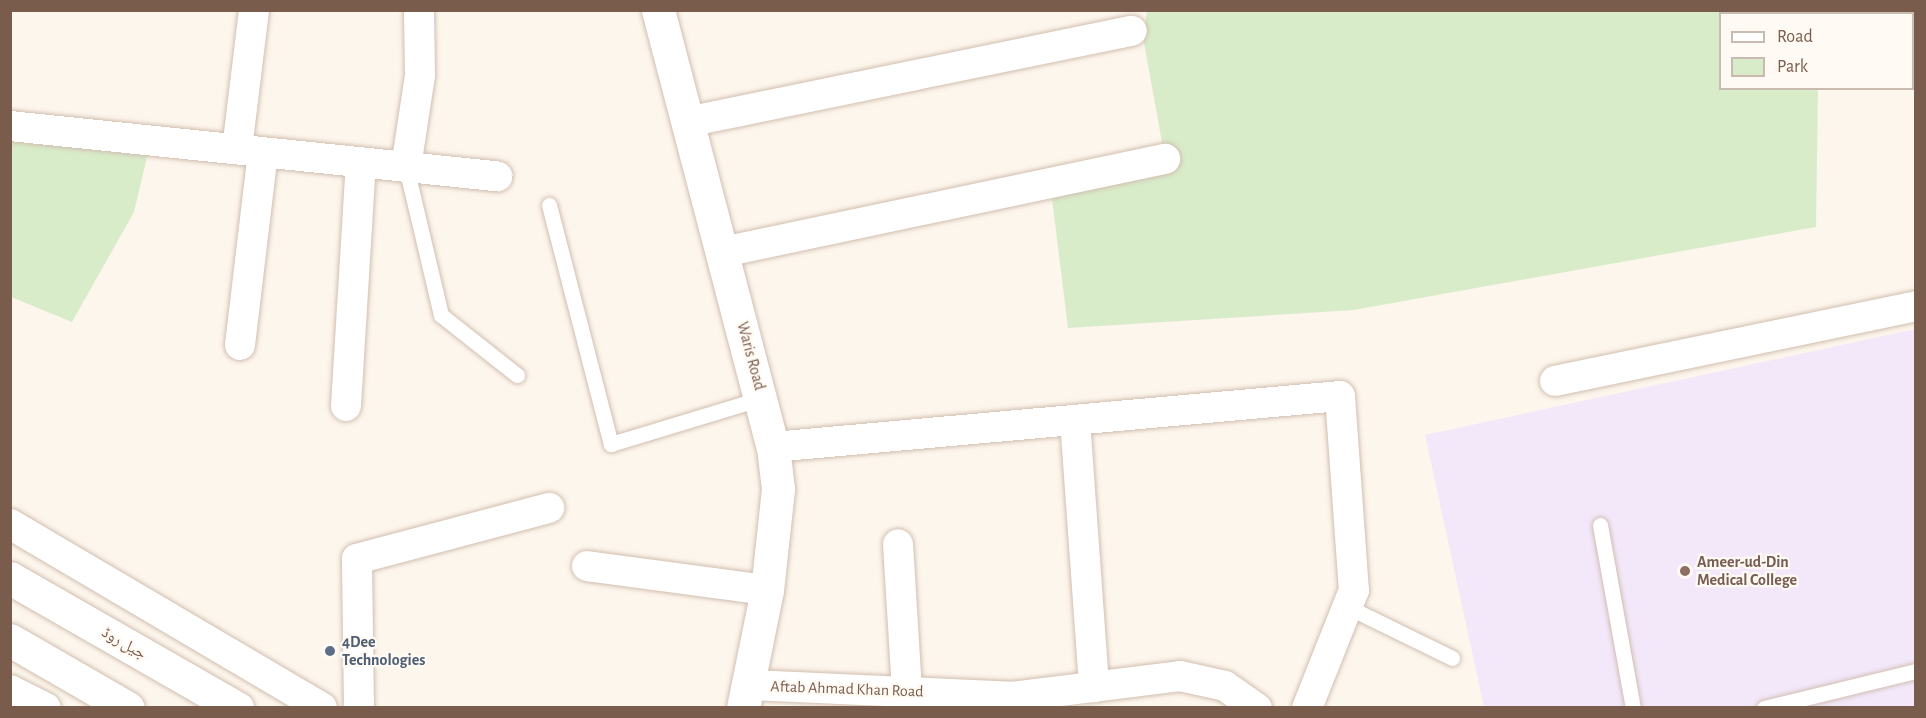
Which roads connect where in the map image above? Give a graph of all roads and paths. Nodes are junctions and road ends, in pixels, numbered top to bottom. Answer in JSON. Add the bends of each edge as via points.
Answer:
{"nodes":[{"id":1,"x":254,"y":10,"type":"edge"},
{"id":2,"x":419,"y":10,"type":"edge"},
{"id":3,"x":658,"y":10,"type":"edge"},
{"id":4,"x":1132,"y":31,"type":"dead end"},
{"id":5,"x":687,"y":122,"type":"junction"},
{"id":6,"x":10,"y":126,"type":"edge"},
{"id":7,"x":250,"y":150,"type":"junction"},
{"id":8,"x":1165,"y":159,"type":"dead end"},
{"id":9,"x":361,"y":162,"type":"junction"},
{"id":10,"x":406,"y":166,"type":"junction"},
{"id":11,"x":497,"y":176,"type":"dead end"},
{"id":12,"x":549,"y":205,"type":"dead end"},
{"id":13,"x":723,"y":252,"type":"junction"},
{"id":14,"x":1916,"y":306,"type":"edge"},
{"id":15,"x":240,"y":345,"type":"dead end"},
{"id":16,"x":517,"y":375,"type":"dead end"},
{"id":17,"x":1555,"y":381,"type":"dead end"},
{"id":18,"x":762,"y":398,"type":"junction"},
{"id":19,"x":346,"y":406,"type":"dead end"},
{"id":20,"x":1075,"y":420,"type":"junction"},
{"id":21,"x":773,"y":447,"type":"junction"},
{"id":22,"x":549,"y":508,"type":"dead end"},
{"id":23,"x":10,"y":524,"type":"edge"},
{"id":24,"x":1600,"y":525,"type":"dead end"},
{"id":25,"x":898,"y":544,"type":"dead end"},
{"id":26,"x":587,"y":566,"type":"dead end"},
{"id":27,"x":10,"y":578,"type":"edge"},
{"id":28,"x":767,"y":590,"type":"junction"},
{"id":29,"x":1348,"y":607,"type":"junction"},
{"id":30,"x":10,"y":640,"type":"edge"},
{"id":31,"x":1452,"y":658,"type":"dead end"},
{"id":32,"x":1916,"y":671,"type":"edge"},
{"id":33,"x":1094,"y":687,"type":"junction"},
{"id":34,"x":10,"y":690,"type":"edge"},
{"id":35,"x":747,"y":696,"type":"edge"},
{"id":36,"x":902,"y":699,"type":"edge"},
{"id":37,"x":46,"y":708,"type":"edge"},
{"id":38,"x":128,"y":708,"type":"edge"},
{"id":39,"x":237,"y":708,"type":"edge"},
{"id":40,"x":322,"y":708,"type":"edge"},
{"id":41,"x":359,"y":708,"type":"edge"},
{"id":42,"x":1257,"y":708,"type":"edge"},
{"id":43,"x":1307,"y":708,"type":"edge"},
{"id":44,"x":1633,"y":708,"type":"edge"},
{"id":45,"x":1764,"y":708,"type":"edge"}],
"edges":[{"from":1,"to":7,"type":"street"},
{"from":2,"to":10,"type":"street","via":[[420,75]]},
{"from":3,"to":5,"type":"street","name":"Waris Road"},
{"from":4,"to":5,"type":"street"},
{"from":5,"to":13,"type":"street","name":"Waris Road"},
{"from":6,"to":7,"type":"street"},
{"from":7,"to":9,"type":"street"},
{"from":7,"to":15,"type":"street"},
{"from":8,"to":13,"type":"street"},
{"from":9,"to":10,"type":"street"},
{"from":9,"to":19,"type":"street"},
{"from":10,"to":11,"type":"street"},
{"from":10,"to":16,"type":"lane","via":[[441,315]]},
{"from":12,"to":18,"type":"lane","via":[[611,444]]},
{"from":13,"to":18,"type":"street","name":"Waris Road"},
{"from":14,"to":17,"type":"street"},
{"from":18,"to":21,"type":"street","name":"Waris Road"},
{"from":20,"to":21,"type":"street"},
{"from":20,"to":29,"type":"street","via":[[1340,396],[1354,590]]},
{"from":20,"to":33,"type":"street"},
{"from":21,"to":28,"type":"street","name":"Waris Road","via":[[778,489]]},
{"from":22,"to":41,"type":"street","via":[[357,559]]},
{"from":23,"to":40,"type":"street"},
{"from":24,"to":44,"type":"lane"},
{"from":25,"to":36,"type":"street"},
{"from":26,"to":28,"type":"street"},
{"from":27,"to":39,"type":"street","name":"جیل روڈ"},
{"from":28,"to":35,"type":"street","name":"Waris Road"},
{"from":29,"to":31,"type":"lane"},
{"from":29,"to":43,"type":"street"},
{"from":30,"to":38,"type":"street"},
{"from":32,"to":45,"type":"lane"},
{"from":33,"to":36,"type":"street","name":"Aftab Ahmad Khan Road","via":[[1012,697]]},
{"from":33,"to":42,"type":"street","name":"Aftab Ahmad Khan Road","via":[[1180,676],[1225,686]]},
{"from":34,"to":37,"type":"street"},
{"from":35,"to":36,"type":"street","name":"Aftab Ahmad Khan Road"}]}
